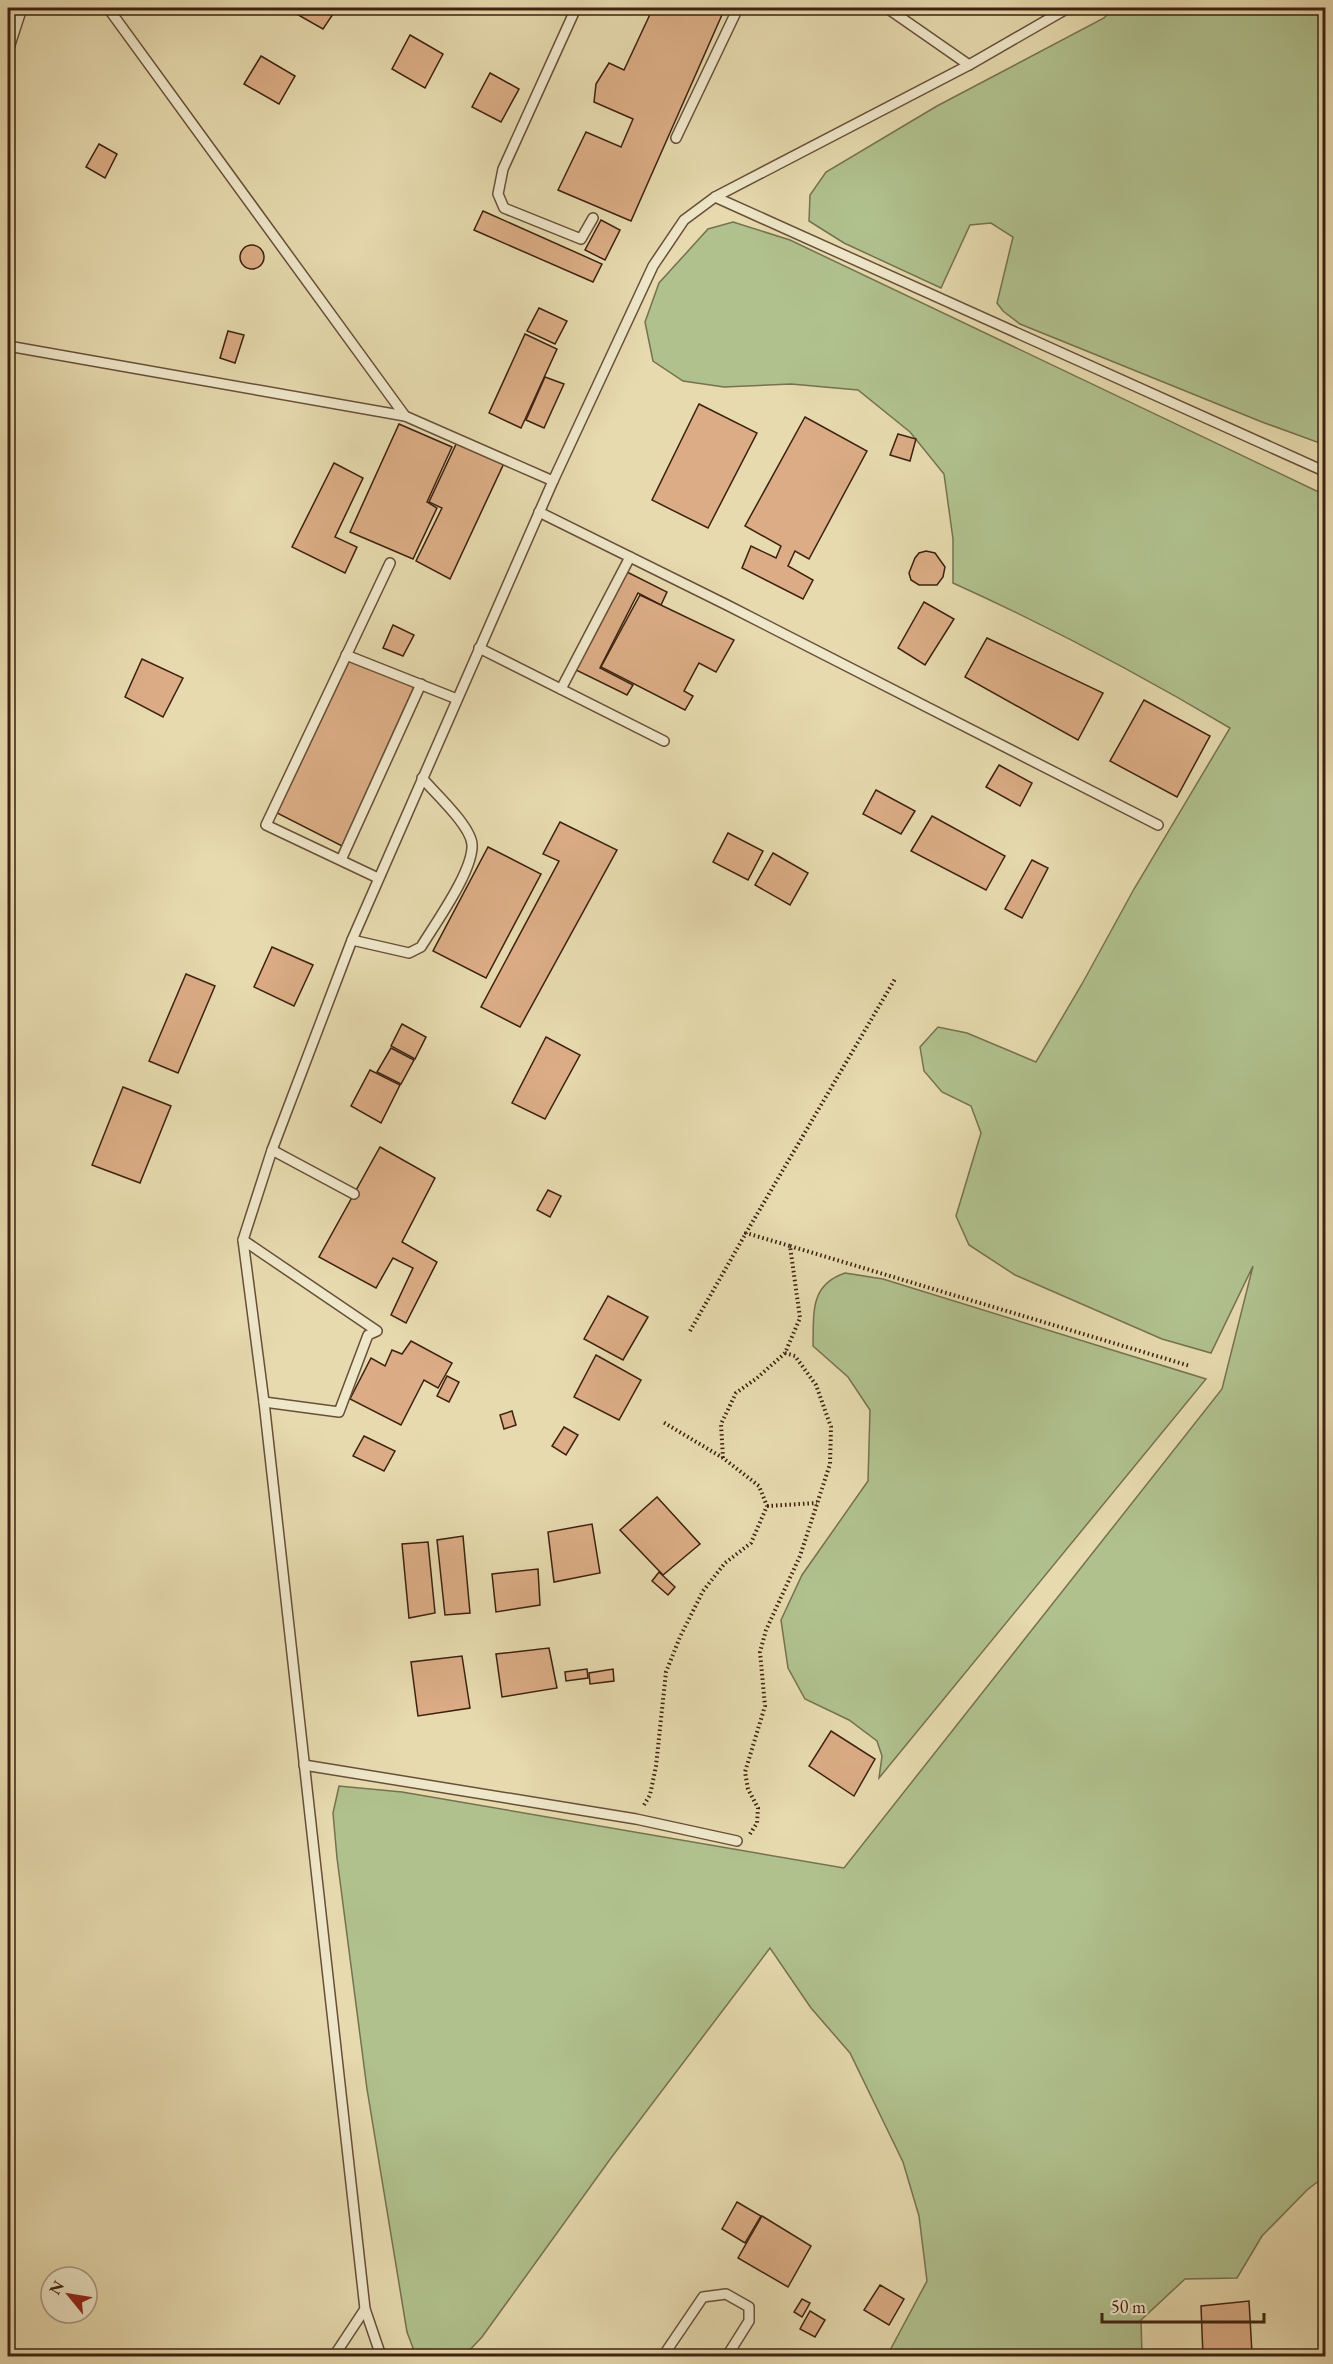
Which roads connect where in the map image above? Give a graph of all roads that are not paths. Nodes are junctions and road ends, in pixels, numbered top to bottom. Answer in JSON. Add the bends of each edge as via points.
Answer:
{"nodes":[{"id":1,"x":22,"y":8,"type":"edge"},
{"id":2,"x":108,"y":8,"type":"edge"},
{"id":3,"x":576,"y":8,"type":"edge"},
{"id":4,"x":738,"y":8,"type":"edge"},
{"id":5,"x":887,"y":8,"type":"edge"},
{"id":6,"x":1068,"y":8,"type":"edge"},
{"id":7,"x":8,"y":51,"type":"edge"},
{"id":8,"x":969,"y":65,"type":"junction"},
{"id":9,"x":676,"y":138,"type":"dead end"},
{"id":10,"x":715,"y":197,"type":"junction"},
{"id":11,"x":593,"y":218,"type":"dead end"},
{"id":12,"x":8,"y":346,"type":"edge"},
{"id":13,"x":405,"y":416,"type":"junction"},
{"id":14,"x":1326,"y":472,"type":"edge"},
{"id":15,"x":552,"y":481,"type":"junction"},
{"id":16,"x":539,"y":512,"type":"junction"},
{"id":17,"x":630,"y":557,"type":"junction"},
{"id":18,"x":390,"y":563,"type":"dead end"},
{"id":19,"x":479,"y":648,"type":"junction"},
{"id":20,"x":346,"y":655,"type":"junction"},
{"id":21,"x":421,"y":684,"type":"junction"},
{"id":22,"x":561,"y":689,"type":"junction"},
{"id":23,"x":457,"y":699,"type":"junction"},
{"id":24,"x":664,"y":741,"type":"dead end"},
{"id":25,"x":422,"y":778,"type":"junction"},
{"id":26,"x":1158,"y":825,"type":"dead end"},
{"id":27,"x":341,"y":860,"type":"junction"},
{"id":28,"x":378,"y":878,"type":"junction"},
{"id":29,"x":352,"y":940,"type":"junction"},
{"id":30,"x":272,"y":1150,"type":"junction"},
{"id":31,"x":354,"y":1194,"type":"dead end"},
{"id":32,"x":243,"y":1240,"type":"junction"},
{"id":33,"x":264,"y":1402,"type":"junction"},
{"id":34,"x":304,"y":1765,"type":"junction"},
{"id":35,"x":737,"y":1841,"type":"road end"},
{"id":36,"x":365,"y":2309,"type":"junction"},
{"id":37,"x":334,"y":2356,"type":"edge"},
{"id":38,"x":381,"y":2356,"type":"edge"},
{"id":39,"x":663,"y":2356,"type":"edge"},
{"id":40,"x":727,"y":2356,"type":"edge"}],
"edges":[{"from":1,"to":7,"type":"lane"},
{"from":2,"to":13,"type":"lane"},
{"from":3,"to":11,"type":"lane","via":[[503,169],[498,194],[504,208],[581,239]]},
{"from":4,"to":9,"type":"lane"},
{"from":5,"to":8,"type":"lane"},
{"from":6,"to":8,"type":"lane"},
{"from":8,"to":10,"type":"lane"},
{"from":10,"to":14,"type":"lane"},
{"from":10,"to":15,"type":"lane","via":[[684,220],[653,266]]},
{"from":12,"to":13,"type":"lane"},
{"from":13,"to":15,"type":"lane"},
{"from":15,"to":16,"type":"lane"},
{"from":16,"to":17,"type":"lane"},
{"from":16,"to":19,"type":"lane"},
{"from":17,"to":22,"type":"lane"},
{"from":17,"to":26,"type":"lane"},
{"from":18,"to":20,"type":"lane"},
{"from":19,"to":22,"type":"lane"},
{"from":19,"to":23,"type":"lane"},
{"from":20,"to":21,"type":"lane"},
{"from":20,"to":27,"type":"lane","via":[[266,825]]},
{"from":21,"to":23,"type":"lane"},
{"from":21,"to":27,"type":"lane"},
{"from":22,"to":24,"type":"lane"},
{"from":23,"to":25,"type":"lane"},
{"from":25,"to":28,"type":"lane"},
{"from":25,"to":29,"type":"lane","via":[[466,828],[472,843],[469,865],[421,947],[409,953]]},
{"from":27,"to":28,"type":"lane"},
{"from":28,"to":29,"type":"lane"},
{"from":29,"to":30,"type":"lane"},
{"from":30,"to":31,"type":"lane"},
{"from":30,"to":32,"type":"lane"},
{"from":32,"to":33,"type":"lane"},
{"from":32,"to":33,"type":"lane","via":[[377,1331],[368,1335],[339,1412]]},
{"from":33,"to":34,"type":"lane"},
{"from":34,"to":35,"type":"lane","via":[[636,1819]]},
{"from":34,"to":36,"type":"lane"},
{"from":36,"to":37,"type":"lane"},
{"from":36,"to":38,"type":"lane"},
{"from":39,"to":40,"type":"lane","via":[[703,2296],[726,2294],[748,2307],[749,2321]]}]}
